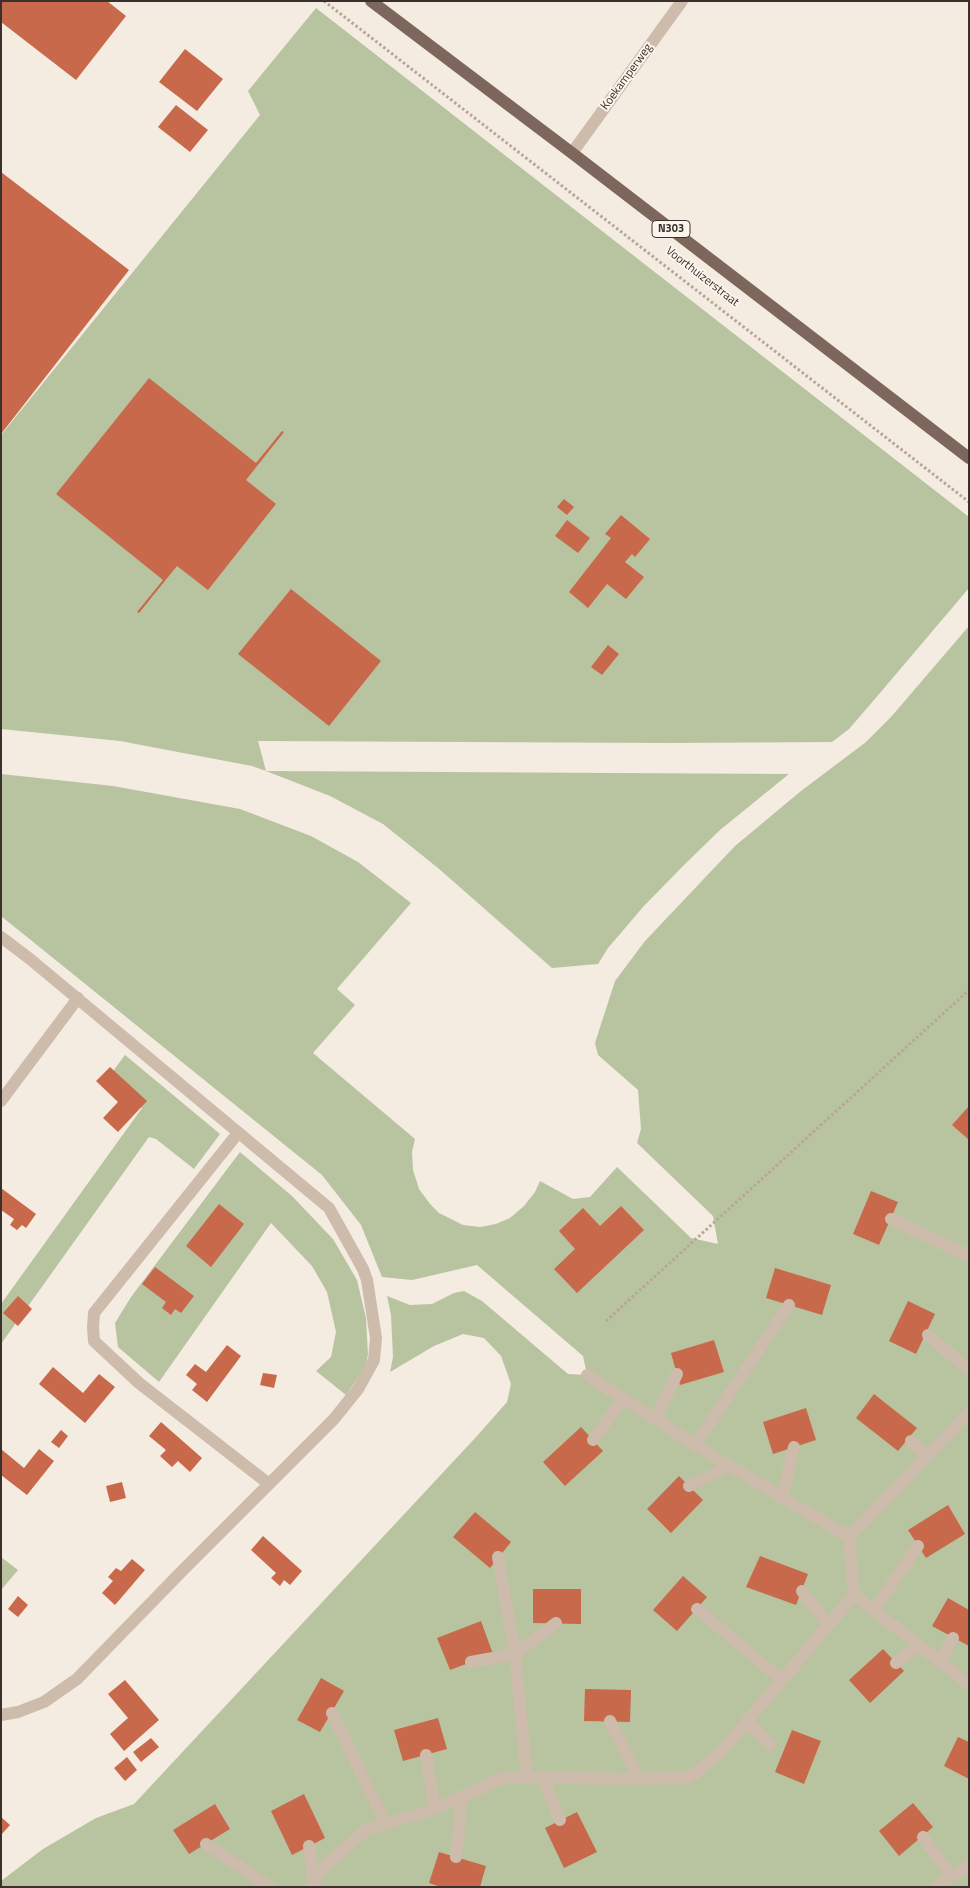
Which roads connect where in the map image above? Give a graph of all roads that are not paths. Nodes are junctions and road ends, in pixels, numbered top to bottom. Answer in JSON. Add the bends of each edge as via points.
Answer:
{"nodes":[{"id":1,"x":371,"y":1,"type":"edge"},
{"id":2,"x":682,"y":1,"type":"edge"},
{"id":3,"x":572,"y":153,"type":"junction"},
{"id":4,"x":969,"y":458,"type":"edge"},
{"id":5,"x":1,"y":937,"type":"edge"},
{"id":6,"x":78,"y":998,"type":"junction"},
{"id":7,"x":1,"y":1100,"type":"edge"},
{"id":8,"x":238,"y":1133,"type":"junction"},
{"id":9,"x":891,"y":1219,"type":"dead end"},
{"id":10,"x":969,"y":1256,"type":"edge"},
{"id":11,"x":789,"y":1305,"type":"dead end"},
{"id":12,"x":928,"y":1335,"type":"dead end"},
{"id":13,"x":969,"y":1370,"type":"edge"},
{"id":14,"x":677,"y":1374,"type":"dead end"},
{"id":15,"x":587,"y":1375,"type":"dead end"},
{"id":16,"x":623,"y":1398,"type":"junction"},
{"id":17,"x":969,"y":1413,"type":"edge"},
{"id":18,"x":655,"y":1420,"type":"junction"},
{"id":19,"x":593,"y":1440,"type":"dead end"},
{"id":20,"x":911,"y":1441,"type":"dead end"},
{"id":21,"x":695,"y":1445,"type":"junction"},
{"id":22,"x":794,"y":1447,"type":"dead end"},
{"id":23,"x":926,"y":1457,"type":"junction"},
{"id":24,"x":729,"y":1466,"type":"junction"},
{"id":25,"x":269,"y":1484,"type":"junction"},
{"id":26,"x":689,"y":1486,"type":"dead end"},
{"id":27,"x":782,"y":1498,"type":"junction"},
{"id":28,"x":849,"y":1537,"type":"junction"},
{"id":29,"x":918,"y":1546,"type":"dead end"},
{"id":30,"x":498,"y":1558,"type":"dead end"},
{"id":31,"x":802,"y":1590,"type":"dead end"},
{"id":32,"x":854,"y":1595,"type":"junction"},
{"id":33,"x":696,"y":1609,"type":"dead end"},
{"id":34,"x":874,"y":1610,"type":"junction"},
{"id":35,"x":556,"y":1623,"type":"dead end"},
{"id":36,"x":828,"y":1625,"type":"junction"},
{"id":37,"x":953,"y":1638,"type":"dead end"},
{"id":38,"x":919,"y":1645,"type":"junction"},
{"id":39,"x":515,"y":1654,"type":"junction"},
{"id":40,"x":940,"y":1661,"type":"junction"},
{"id":41,"x":471,"y":1662,"type":"dead end"},
{"id":42,"x":896,"y":1663,"type":"dead end"},
{"id":43,"x":782,"y":1680,"type":"junction"},
{"id":44,"x":969,"y":1684,"type":"edge"},
{"id":45,"x":332,"y":1712,"type":"dead end"},
{"id":46,"x":1,"y":1715,"type":"edge"},
{"id":47,"x":610,"y":1721,"type":"dead end"},
{"id":48,"x":747,"y":1721,"type":"junction"},
{"id":49,"x":770,"y":1745,"type":"dead end"},
{"id":50,"x":426,"y":1755,"type":"dead end"},
{"id":51,"x":526,"y":1778,"type":"junction"},
{"id":52,"x":543,"y":1778,"type":"junction"},
{"id":53,"x":639,"y":1779,"type":"junction"},
{"id":54,"x":462,"y":1797,"type":"junction"},
{"id":55,"x":435,"y":1809,"type":"junction"},
{"id":56,"x":560,"y":1820,"type":"dead end"},
{"id":57,"x":386,"y":1824,"type":"junction"},
{"id":58,"x":923,"y":1836,"type":"dead end"},
{"id":59,"x":206,"y":1844,"type":"dead end"},
{"id":60,"x":309,"y":1846,"type":"dead end"},
{"id":61,"x":456,"y":1857,"type":"dead end"},
{"id":62,"x":969,"y":1865,"type":"edge"},
{"id":63,"x":951,"y":1876,"type":"junction"},
{"id":64,"x":313,"y":1885,"type":"edge"},
{"id":65,"x":270,"y":1887,"type":"edge"},
{"id":66,"x":936,"y":1887,"type":"edge"}],
"edges":[{"from":1,"to":3,"type":"main road","name":"Voorthuizerstraat","number":"N303"},
{"from":2,"to":3,"type":"street","name":"Koekamperweg"},
{"from":3,"to":4,"type":"main road","name":"Voorthuizerstraat","number":"N303"},
{"from":5,"to":6,"type":"street"},
{"from":6,"to":7,"type":"street"},
{"from":6,"to":8,"type":"street"},
{"from":8,"to":25,"type":"street","via":[[329,1208],[367,1280],[376,1338],[374,1360],[358,1389]]},
{"from":8,"to":25,"type":"street","via":[[94,1313],[92,1327],[94,1341],[139,1383]]},
{"from":9,"to":10,"type":"street"},
{"from":11,"to":21,"type":"street"},
{"from":12,"to":13,"type":"street"},
{"from":14,"to":18,"type":"street"},
{"from":15,"to":16,"type":"street"},
{"from":16,"to":18,"type":"street"},
{"from":16,"to":19,"type":"street"},
{"from":17,"to":23,"type":"street"},
{"from":18,"to":21,"type":"street"},
{"from":20,"to":23,"type":"street"},
{"from":21,"to":24,"type":"street"},
{"from":22,"to":27,"type":"street"},
{"from":23,"to":28,"type":"street"},
{"from":24,"to":26,"type":"street"},
{"from":24,"to":27,"type":"street"},
{"from":25,"to":46,"type":"street","via":[[77,1679],[44,1702]]},
{"from":27,"to":28,"type":"street"},
{"from":28,"to":32,"type":"street"},
{"from":29,"to":34,"type":"street"},
{"from":30,"to":39,"type":"street"},
{"from":31,"to":36,"type":"street"},
{"from":32,"to":34,"type":"street"},
{"from":32,"to":36,"type":"street"},
{"from":33,"to":43,"type":"street"},
{"from":34,"to":38,"type":"street"},
{"from":35,"to":39,"type":"street"},
{"from":36,"to":43,"type":"street"},
{"from":37,"to":40,"type":"street"},
{"from":38,"to":40,"type":"street"},
{"from":38,"to":42,"type":"street"},
{"from":39,"to":41,"type":"street"},
{"from":39,"to":51,"type":"street"},
{"from":40,"to":44,"type":"street"},
{"from":43,"to":48,"type":"street"},
{"from":45,"to":57,"type":"street"},
{"from":47,"to":53,"type":"street"},
{"from":48,"to":49,"type":"street"},
{"from":48,"to":53,"type":"street","via":[[721,1752],[689,1778]]},
{"from":50,"to":55,"type":"street"},
{"from":51,"to":52,"type":"street"},
{"from":51,"to":54,"type":"street","via":[[505,1777]]},
{"from":52,"to":53,"type":"street"},
{"from":52,"to":56,"type":"street"},
{"from":54,"to":55,"type":"street"},
{"from":54,"to":61,"type":"street"},
{"from":55,"to":57,"type":"street"},
{"from":57,"to":64,"type":"street","via":[[366,1830],[322,1869]]},
{"from":58,"to":63,"type":"street"},
{"from":59,"to":65,"type":"street"},
{"from":60,"to":64,"type":"street"},
{"from":62,"to":63,"type":"street"},
{"from":63,"to":66,"type":"street"}]}
